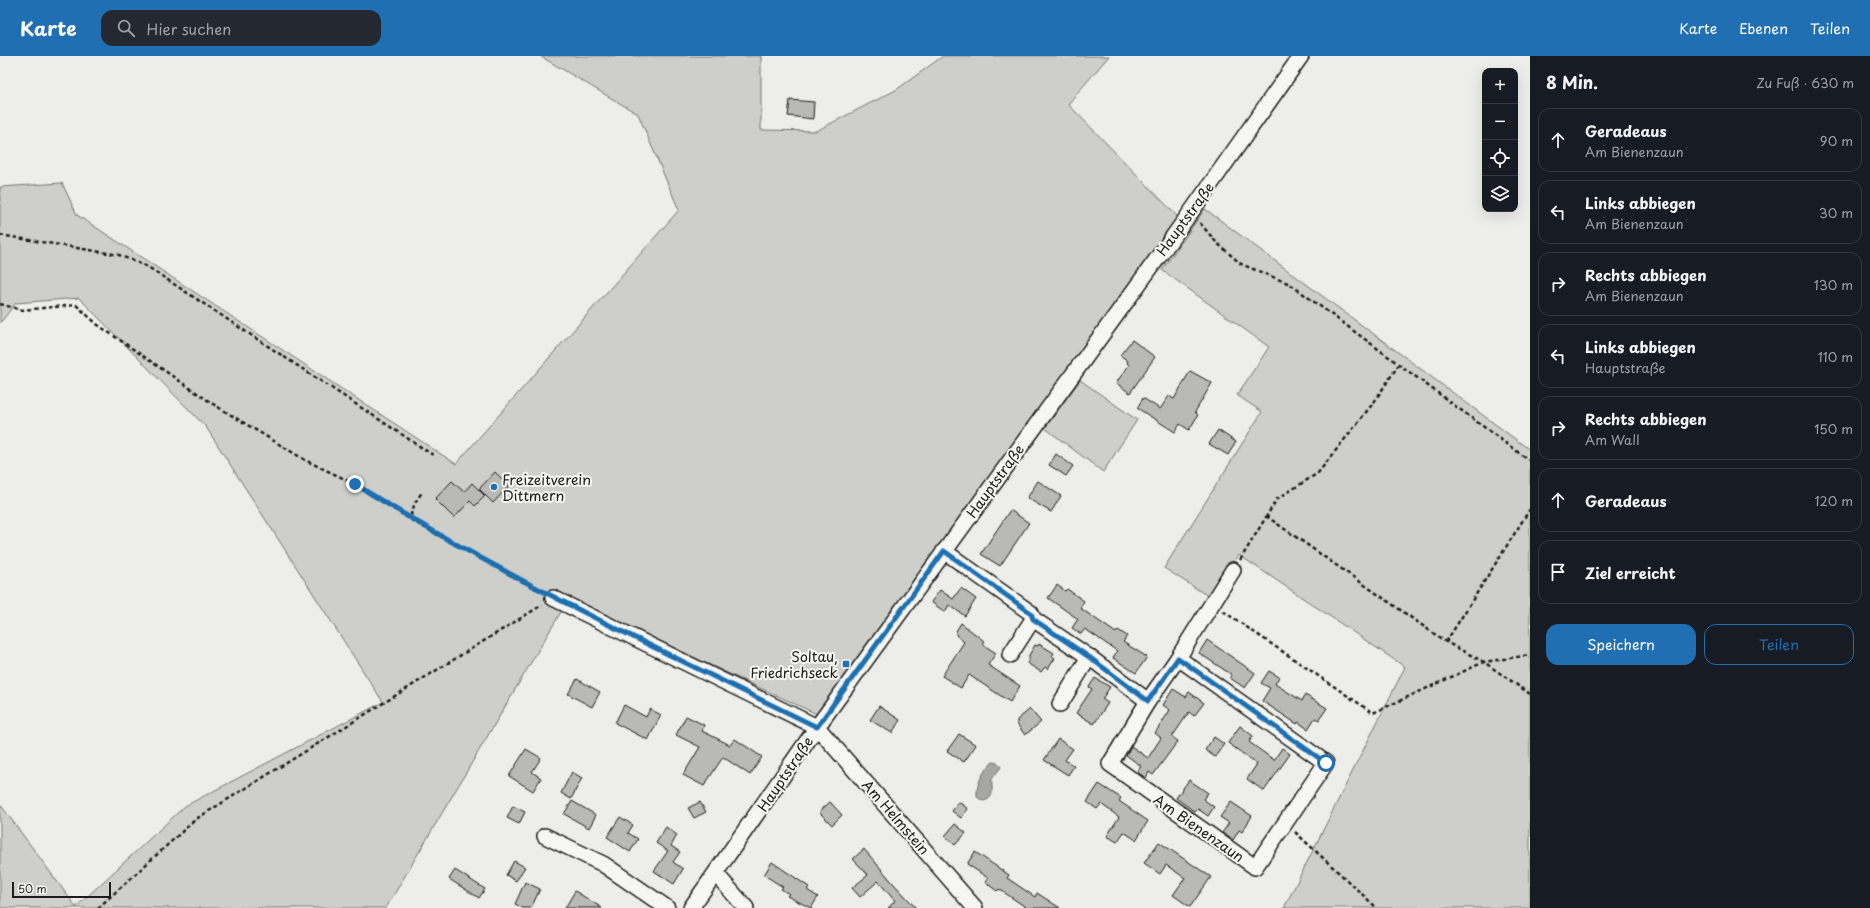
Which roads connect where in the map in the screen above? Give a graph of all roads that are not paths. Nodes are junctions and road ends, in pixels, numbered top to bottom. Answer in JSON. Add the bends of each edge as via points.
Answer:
{"nodes":[{"id":1,"x":1301,"y":56,"type":"edge"},
{"id":2,"x":944,"y":551,"type":"junction"},
{"id":3,"x":1233,"y":570,"type":"road end"},
{"id":4,"x":553,"y":598,"type":"road end"},
{"id":5,"x":1033,"y":619,"type":"junction"},
{"id":6,"x":1010,"y":655,"type":"dead end"},
{"id":7,"x":1089,"y":657,"type":"junction"},
{"id":8,"x":1178,"y":658,"type":"junction"},
{"id":9,"x":1148,"y":701,"type":"junction"},
{"id":10,"x":1060,"y":704,"type":"dead end"},
{"id":11,"x":817,"y":727,"type":"junction"},
{"id":12,"x":545,"y":836,"type":"dead end"},
{"id":13,"x":716,"y":874,"type":"junction"},
{"id":14,"x":667,"y":908,"type":"edge"},
{"id":15,"x":691,"y":908,"type":"edge"},
{"id":16,"x":746,"y":908,"type":"edge"},
{"id":17,"x":975,"y":908,"type":"edge"}],
"edges":[{"from":1,"to":2,"type":"street","name":"Hauptstraße","via":[[1191,212]]},
{"from":2,"to":5,"type":"street","via":[[1031,613]]},
{"from":2,"to":11,"type":"street","name":"Hauptstraße"},
{"from":3,"to":8,"type":"street","name":"Am Bienenzaun"},
{"from":4,"to":11,"type":"street"},
{"from":5,"to":6,"type":"street"},
{"from":5,"to":7,"type":"street"},
{"from":7,"to":9,"type":"street"},
{"from":7,"to":10,"type":"street"},
{"from":8,"to":9,"type":"street","name":"Am Bienenzaun"},
{"from":8,"to":9,"type":"street","name":"Am Bienenzaun","via":[[1326,763],[1255,867],[1110,764]]},
{"from":11,"to":13,"type":"street","name":"Hauptstraße"},
{"from":11,"to":17,"type":"street","name":"Am Helmstein"},
{"from":12,"to":14,"type":"street","via":[[603,864]]},
{"from":13,"to":15,"type":"street","name":"Hauptstraße"},
{"from":13,"to":16,"type":"street"}]}
